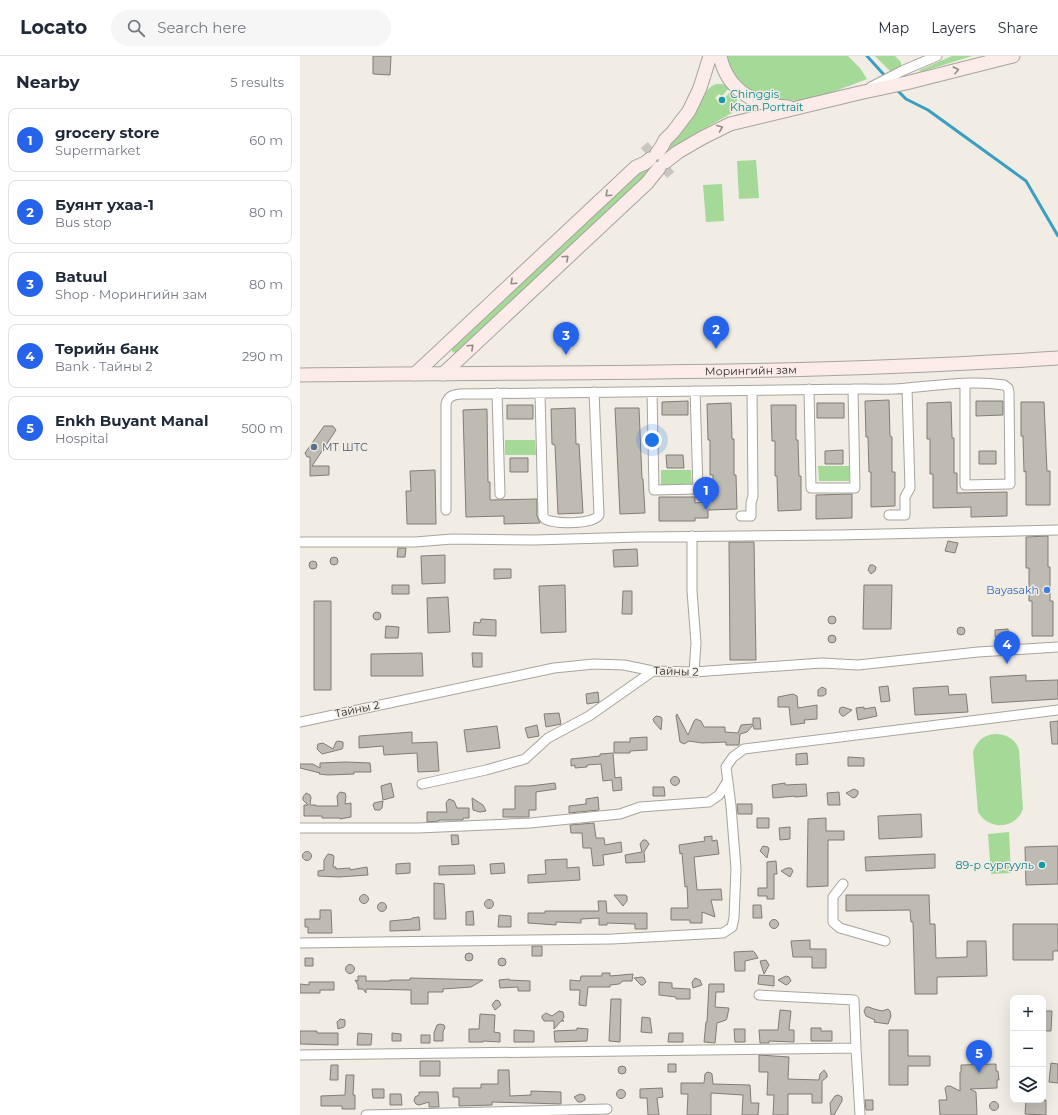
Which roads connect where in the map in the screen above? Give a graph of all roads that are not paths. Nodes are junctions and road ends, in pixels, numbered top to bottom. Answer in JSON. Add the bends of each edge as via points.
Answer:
{"nodes":[{"id":1,"x":710,"y":56,"type":"edge"},
{"id":2,"x":720,"y":56,"type":"edge"},
{"id":3,"x":936,"y":56,"type":"edge"},
{"id":4,"x":1013,"y":56,"type":"edge"},
{"id":5,"x":903,"y":77,"type":"junction"},
{"id":6,"x":806,"y":107,"type":"junction"},
{"id":7,"x":658,"y":160,"type":"junction"},
{"id":8,"x":1058,"y":358,"type":"edge"},
{"id":9,"x":415,"y":374,"type":"junction"},
{"id":10,"x":443,"y":374,"type":"junction"},
{"id":11,"x":300,"y":375,"type":"edge"},
{"id":12,"x":965,"y":384,"type":"junction"},
{"id":13,"x":907,"y":388,"type":"junction"},
{"id":14,"x":809,"y":389,"type":"junction"},
{"id":15,"x":752,"y":390,"type":"junction"},
{"id":16,"x":853,"y":390,"type":"junction"},
{"id":17,"x":695,"y":391,"type":"junction"},
{"id":18,"x":594,"y":392,"type":"junction"},
{"id":19,"x":652,"y":392,"type":"junction"},
{"id":20,"x":497,"y":393,"type":"junction"},
{"id":21,"x":540,"y":393,"type":"junction"},
{"id":22,"x":500,"y":494,"type":"dead end"},
{"id":23,"x":446,"y":510,"type":"dead end"},
{"id":24,"x":889,"y":515,"type":"dead end"},
{"id":25,"x":741,"y":516,"type":"dead end"},
{"id":26,"x":1058,"y":530,"type":"edge"},
{"id":27,"x":692,"y":536,"type":"junction"},
{"id":28,"x":300,"y":542,"type":"edge"},
{"id":29,"x":1058,"y":648,"type":"edge"},
{"id":30,"x":653,"y":671,"type":"junction"},
{"id":31,"x":694,"y":672,"type":"junction"},
{"id":32,"x":1058,"y":710,"type":"edge"},
{"id":33,"x":300,"y":722,"type":"edge"},
{"id":34,"x":728,"y":782,"type":"junction"},
{"id":35,"x":422,"y":784,"type":"dead end"},
{"id":36,"x":300,"y":828,"type":"edge"},
{"id":37,"x":842,"y":884,"type":"dead end"},
{"id":38,"x":884,"y":941,"type":"dead end"},
{"id":39,"x":300,"y":943,"type":"edge"},
{"id":40,"x":759,"y":995,"type":"dead end"},
{"id":41,"x":856,"y":1048,"type":"junction"},
{"id":42,"x":300,"y":1055,"type":"edge"},
{"id":43,"x":607,"y":1109,"type":"dead end"},
{"id":44,"x":366,"y":1115,"type":"edge"},
{"id":45,"x":860,"y":1115,"type":"edge"}],
"edges":[{"from":1,"to":7,"type":"street","via":[[700,88],[689,111],[665,140]]},
{"from":2,"to":6,"type":"street","via":[[727,75],[748,97],[776,106]]},
{"from":3,"to":5,"type":"street"},
{"from":5,"to":4,"type":"street","one_way":true},
{"from":5,"to":6,"type":"street","via":[[859,93]]},
{"from":7,"to":6,"type":"street","one_way":true,"via":[[730,124]]},
{"from":7,"to":9,"type":"street","one_way":true,"via":[[640,158],[636,167]]},
{"from":10,"to":7,"type":"street","one_way":true,"via":[[647,183],[658,178]]},
{"from":8,"to":10,"type":"street","name":"Морингийн зам","via":[[806,369]]},
{"from":9,"to":10,"type":"street","name":"Морингийн зам"},
{"from":9,"to":11,"type":"street","name":"Морингийн зам"},
{"from":12,"to":12,"type":"street","via":[[998,384],[1008,388],[1010,484],[965,484]]},
{"from":12,"to":13,"type":"street"},
{"from":13,"to":16,"type":"street"},
{"from":13,"to":24,"type":"street","via":[[910,488],[905,497],[905,515]]},
{"from":14,"to":15,"type":"street"},
{"from":14,"to":16,"type":"street"},
{"from":14,"to":16,"type":"street","via":[[811,488],[855,488]]},
{"from":15,"to":17,"type":"street"},
{"from":15,"to":25,"type":"street","via":[[753,496],[751,516]]},
{"from":17,"to":19,"type":"street"},
{"from":17,"to":19,"type":"street","via":[[698,489],[661,490],[654,490]]},
{"from":18,"to":19,"type":"street"},
{"from":18,"to":21,"type":"street"},
{"from":18,"to":21,"type":"street","via":[[599,515],[592,520],[576,522],[549,522],[542,516]]},
{"from":20,"to":21,"type":"street"},
{"from":20,"to":22,"type":"street"},
{"from":20,"to":23,"type":"street","via":[[460,394],[447,399]]},
{"from":26,"to":27,"type":"street"},
{"from":27,"to":28,"type":"street"},
{"from":27,"to":31,"type":"street","via":[[692,591],[696,643]]},
{"from":29,"to":31,"type":"street","name":"Тайны 2","via":[[978,652],[858,665],[822,663]]},
{"from":30,"to":31,"type":"street","name":"Тайны 2"},
{"from":30,"to":33,"type":"street","name":"Тайны 2","via":[[624,665],[594,664],[554,668]]},
{"from":30,"to":35,"type":"street","via":[[589,716],[548,738],[525,759]]},
{"from":32,"to":34,"type":"street","via":[[744,749],[733,757],[726,767]]},
{"from":34,"to":36,"type":"street","via":[[719,795],[709,802],[640,807],[620,814],[530,823],[418,828]]},
{"from":34,"to":39,"type":"street","via":[[736,869],[734,918],[732,927],[723,933],[612,939]]},
{"from":37,"to":38,"type":"street","via":[[833,898],[833,922],[840,928]]},
{"from":40,"to":41,"type":"street","via":[[854,1000]]},
{"from":41,"to":42,"type":"street"},
{"from":41,"to":45,"type":"street"},
{"from":43,"to":44,"type":"street"}]}
